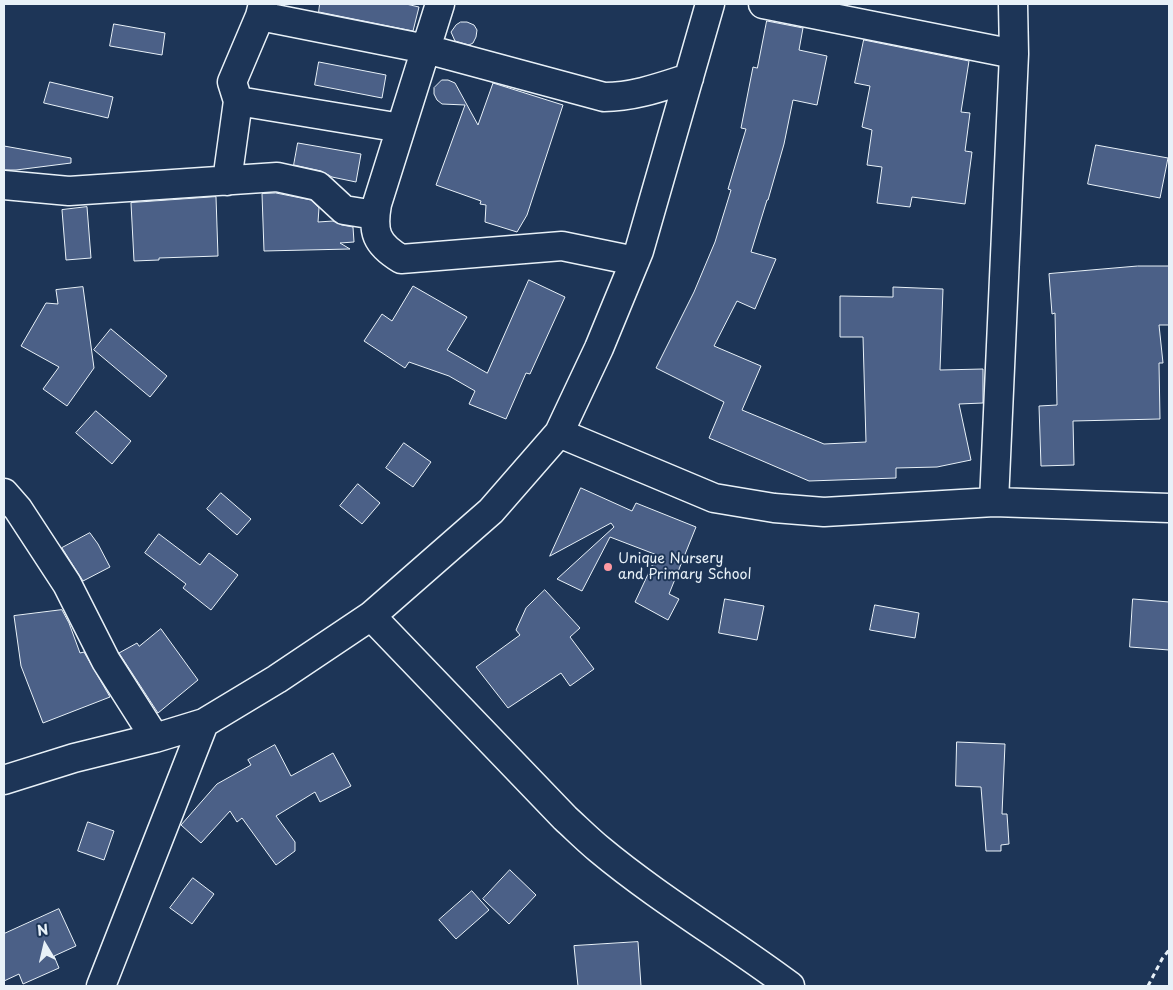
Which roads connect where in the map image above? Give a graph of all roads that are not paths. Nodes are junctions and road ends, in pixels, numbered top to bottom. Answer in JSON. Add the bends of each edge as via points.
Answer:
{"nodes":[{"id":1,"x":440,"y":4,"type":"edge"},
{"id":2,"x":710,"y":4,"type":"edge"},
{"id":3,"x":763,"y":4,"type":"edge"},
{"id":4,"x":1013,"y":4,"type":"edge"},
{"id":5,"x":261,"y":10,"type":"edge"},
{"id":6,"x":426,"y":49,"type":"junction"},
{"id":7,"x":1014,"y":54,"type":"junction"},
{"id":8,"x":689,"y":78,"type":"junction"},
{"id":9,"x":238,"y":101,"type":"junction"},
{"id":10,"x":401,"y":128,"type":"junction"},
{"id":11,"x":228,"y":181,"type":"junction"},
{"id":12,"x":4,"y":185,"type":"edge"},
{"id":13,"x":375,"y":215,"type":"junction"},
{"id":14,"x":635,"y":261,"type":"junction"},
{"id":15,"x":559,"y":432,"type":"junction"},
{"id":16,"x":4,"y":492,"type":"edge"},
{"id":17,"x":994,"y":502,"type":"junction"},
{"id":18,"x":1169,"y":508,"type":"edge"},
{"id":19,"x":371,"y":616,"type":"junction"},
{"id":20,"x":204,"y":723,"type":"junction"},
{"id":21,"x":154,"y":738,"type":"junction"},
{"id":22,"x":4,"y":780,"type":"edge"},
{"id":23,"x":101,"y":986,"type":"edge"},
{"id":24,"x":790,"y":986,"type":"edge"}],
"edges":[{"from":1,"to":6,"type":"street"},
{"from":2,"to":8,"type":"street"},
{"from":3,"to":7,"type":"street"},
{"from":4,"to":7,"type":"street"},
{"from":5,"to":6,"type":"street"},
{"from":5,"to":9,"type":"street","via":[[232,82]]},
{"from":6,"to":8,"type":"street","via":[[604,97],[640,93]]},
{"from":6,"to":10,"type":"street"},
{"from":7,"to":17,"type":"street"},
{"from":8,"to":14,"type":"street"},
{"from":9,"to":10,"type":"street"},
{"from":9,"to":11,"type":"street"},
{"from":10,"to":13,"type":"street"},
{"from":11,"to":12,"type":"street","via":[[69,191]]},
{"from":11,"to":13,"type":"street","via":[[277,177],[318,186],[344,210]]},
{"from":13,"to":14,"type":"street","via":[[373,222],[377,236],[388,251],[401,259],[562,246]]},
{"from":14,"to":15,"type":"street"},
{"from":15,"to":17,"type":"street","via":[[714,498],[774,508],[824,512]]},
{"from":15,"to":19,"type":"street","via":[[491,510]]},
{"from":16,"to":21,"type":"street","via":[[67,584],[106,661]]},
{"from":17,"to":18,"type":"street"},
{"from":19,"to":20,"type":"street"},
{"from":19,"to":24,"type":"street","via":[[565,818],[598,848]]},
{"from":20,"to":21,"type":"street"},
{"from":20,"to":23,"type":"street"},
{"from":21,"to":22,"type":"street"}]}
